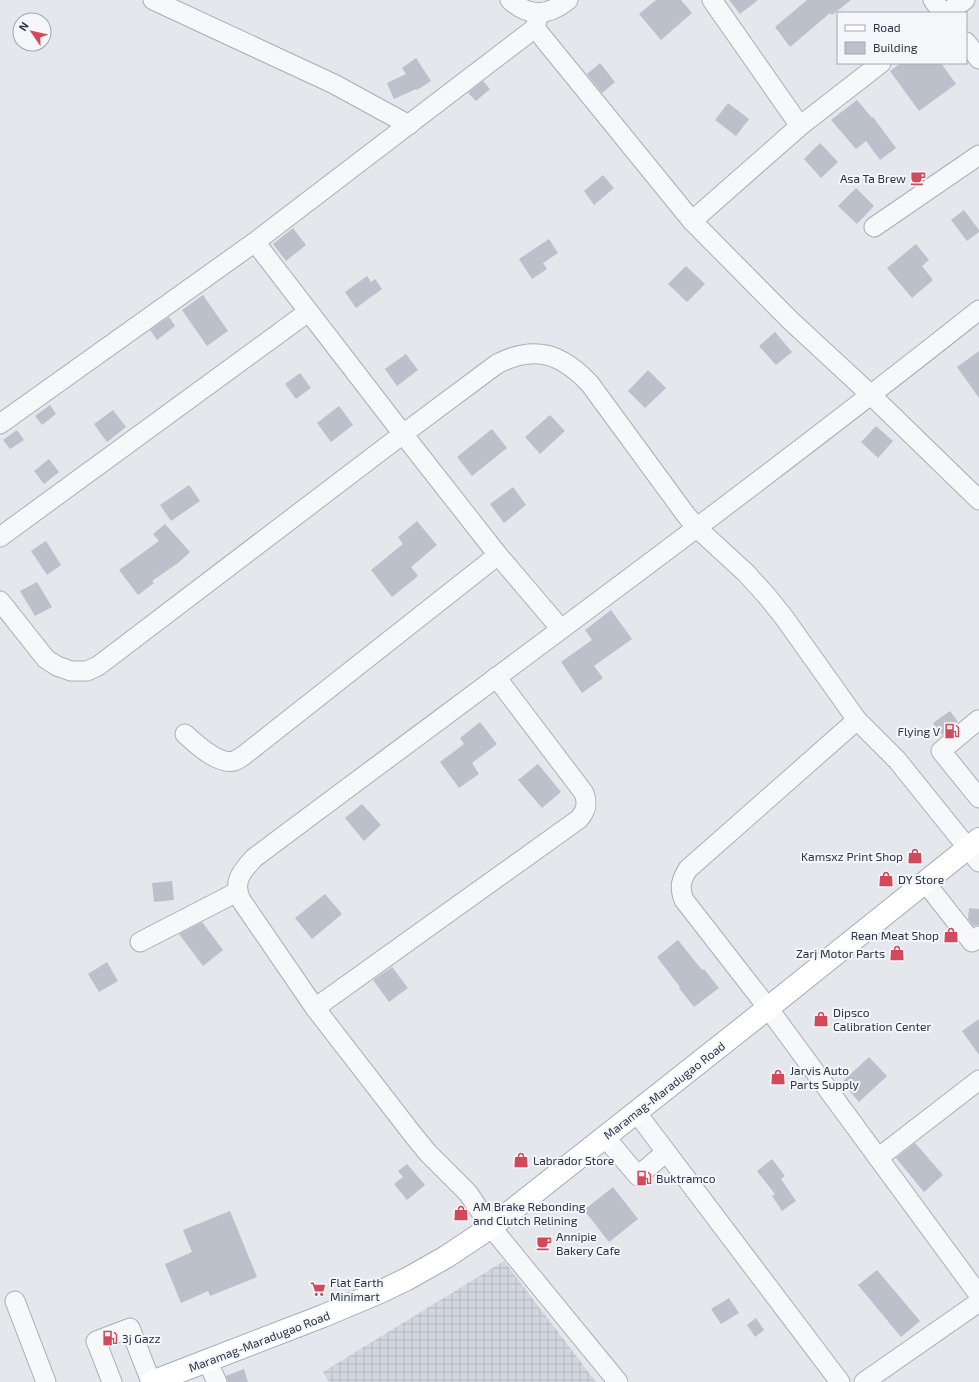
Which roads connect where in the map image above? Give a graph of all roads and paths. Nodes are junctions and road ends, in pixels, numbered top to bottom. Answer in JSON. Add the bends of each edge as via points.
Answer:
{"nodes":[{"id":1,"x":153,"y":0,"type":"edge"},
{"id":2,"x":510,"y":0,"type":"edge"},
{"id":3,"x":568,"y":0,"type":"edge"},
{"id":4,"x":712,"y":0,"type":"edge"},
{"id":5,"x":933,"y":0,"type":"edge"},
{"id":6,"x":965,"y":0,"type":"edge"},
{"id":7,"x":944,"y":12,"type":"edge"},
{"id":8,"x":947,"y":12,"type":"edge"},
{"id":9,"x":537,"y":21,"type":"junction"},
{"id":10,"x":967,"y":43,"type":"edge"},
{"id":11,"x":979,"y":58,"type":"edge"},
{"id":12,"x":880,"y":64,"type":"edge"},
{"id":13,"x":409,"y":125,"type":"junction"},
{"id":14,"x":800,"y":126,"type":"junction"},
{"id":15,"x":979,"y":155,"type":"edge"},
{"id":16,"x":692,"y":221,"type":"junction"},
{"id":17,"x":874,"y":227,"type":"dead end"},
{"id":18,"x":255,"y":242,"type":"junction"},
{"id":19,"x":979,"y":310,"type":"edge"},
{"id":20,"x":308,"y":312,"type":"junction"},
{"id":21,"x":871,"y":395,"type":"junction"},
{"id":22,"x":0,"y":424,"type":"edge"},
{"id":23,"x":402,"y":434,"type":"junction"},
{"id":24,"x":979,"y":500,"type":"edge"},
{"id":25,"x":697,"y":528,"type":"junction"},
{"id":26,"x":0,"y":538,"type":"edge"},
{"id":27,"x":498,"y":555,"type":"junction"},
{"id":28,"x":0,"y":601,"type":"edge"},
{"id":29,"x":561,"y":629,"type":"junction"},
{"id":30,"x":496,"y":677,"type":"junction"},
{"id":31,"x":857,"y":720,"type":"junction"},
{"id":32,"x":979,"y":721,"type":"edge"},
{"id":33,"x":185,"y":734,"type":"dead end"},
{"id":34,"x":979,"y":798,"type":"edge"},
{"id":35,"x":976,"y":849,"type":"edge"},
{"id":36,"x":925,"y":882,"type":"junction"},
{"id":37,"x":237,"y":892,"type":"junction"},
{"id":38,"x":979,"y":936,"type":"edge"},
{"id":39,"x":140,"y":942,"type":"dead end"},
{"id":40,"x":315,"y":1008,"type":"junction"},
{"id":41,"x":768,"y":1008,"type":"junction"},
{"id":42,"x":979,"y":1080,"type":"edge"},
{"id":43,"x":636,"y":1112,"type":"junction"},
{"id":44,"x":605,"y":1137,"type":"junction"},
{"id":45,"x":666,"y":1152,"type":"junction"},
{"id":46,"x":878,"y":1158,"type":"junction"},
{"id":47,"x":491,"y":1227,"type":"junction"},
{"id":48,"x":979,"y":1295,"type":"edge"},
{"id":49,"x":15,"y":1301,"type":"dead end"},
{"id":50,"x":979,"y":1302,"type":"edge"},
{"id":51,"x":207,"y":1361,"type":"junction"},
{"id":52,"x":46,"y":1382,"type":"edge"},
{"id":53,"x":112,"y":1382,"type":"edge"},
{"id":54,"x":152,"y":1382,"type":"edge"},
{"id":55,"x":217,"y":1382,"type":"edge"},
{"id":56,"x":618,"y":1382,"type":"edge"},
{"id":57,"x":840,"y":1382,"type":"edge"},
{"id":58,"x":864,"y":1382,"type":"edge"}],
"edges":[{"from":1,"to":13,"type":"street","via":[[334,84]]},
{"from":2,"to":9,"type":"street"},
{"from":3,"to":9,"type":"street"},
{"from":4,"to":14,"type":"street"},
{"from":5,"to":7,"type":"street"},
{"from":6,"to":8,"type":"street"},
{"from":9,"to":13,"type":"street"},
{"from":9,"to":16,"type":"street"},
{"from":10,"to":11,"type":"street"},
{"from":12,"to":14,"type":"street"},
{"from":13,"to":18,"type":"street"},
{"from":14,"to":16,"type":"street"},
{"from":15,"to":17,"type":"street"},
{"from":16,"to":21,"type":"street","via":[[790,320]]},
{"from":18,"to":20,"type":"street"},
{"from":18,"to":22,"type":"street"},
{"from":19,"to":21,"type":"street"},
{"from":20,"to":23,"type":"street"},
{"from":20,"to":26,"type":"street"},
{"from":21,"to":24,"type":"street"},
{"from":21,"to":25,"type":"street"},
{"from":23,"to":25,"type":"street","via":[[497,364],[532,353],[552,356],[579,372],[590,384]]},
{"from":23,"to":27,"type":"street"},
{"from":23,"to":28,"type":"street","via":[[98,666],[86,671],[71,671],[46,659]]},
{"from":25,"to":29,"type":"street"},
{"from":25,"to":31,"type":"street","via":[[746,574],[783,616]]},
{"from":27,"to":29,"type":"street"},
{"from":27,"to":33,"type":"street","via":[[243,756],[234,761],[215,757]]},
{"from":29,"to":30,"type":"street"},
{"from":30,"to":37,"type":"street","via":[[254,858],[240,876]]},
{"from":30,"to":40,"type":"street","via":[[584,793],[587,800],[584,814]]},
{"from":31,"to":35,"type":"street","via":[[897,760]]},
{"from":31,"to":41,"type":"street","via":[[688,869],[683,877],[681,884],[684,900]]},
{"from":32,"to":34,"type":"street","via":[[941,751]]},
{"from":35,"to":36,"type":"main road","name":"Maramag-Maradugao Road"},
{"from":36,"to":38,"type":"street","via":[[972,942]]},
{"from":36,"to":41,"type":"main road","name":"Maramag-Maradugao Road"},
{"from":37,"to":39,"type":"street"},
{"from":37,"to":40,"type":"street"},
{"from":40,"to":47,"type":"street","via":[[424,1147],[468,1193]]},
{"from":41,"to":43,"type":"main road","name":"Maramag-Maradugao Road"},
{"from":41,"to":46,"type":"street"},
{"from":42,"to":46,"type":"street"},
{"from":43,"to":44,"type":"main road","name":"Maramag-Maradugao Road"},
{"from":43,"to":45,"type":"street"},
{"from":44,"to":45,"type":"street","via":[[638,1176]]},
{"from":44,"to":47,"type":"main road","name":"Maramag-Maradugao Road"},
{"from":45,"to":57,"type":"street"},
{"from":46,"to":48,"type":"street"},
{"from":47,"to":51,"type":"main road","name":"Maramag-Maradugao Road","via":[[407,1279],[324,1316]]},
{"from":47,"to":56,"type":"street"},
{"from":49,"to":52,"type":"street"},
{"from":50,"to":58,"type":"street"},
{"from":51,"to":54,"type":"main road","name":"Maramag-Maradugao Road"},
{"from":51,"to":55,"type":"street"},
{"from":53,"to":54,"type":"street","via":[[96,1341],[130,1328]]}]}
